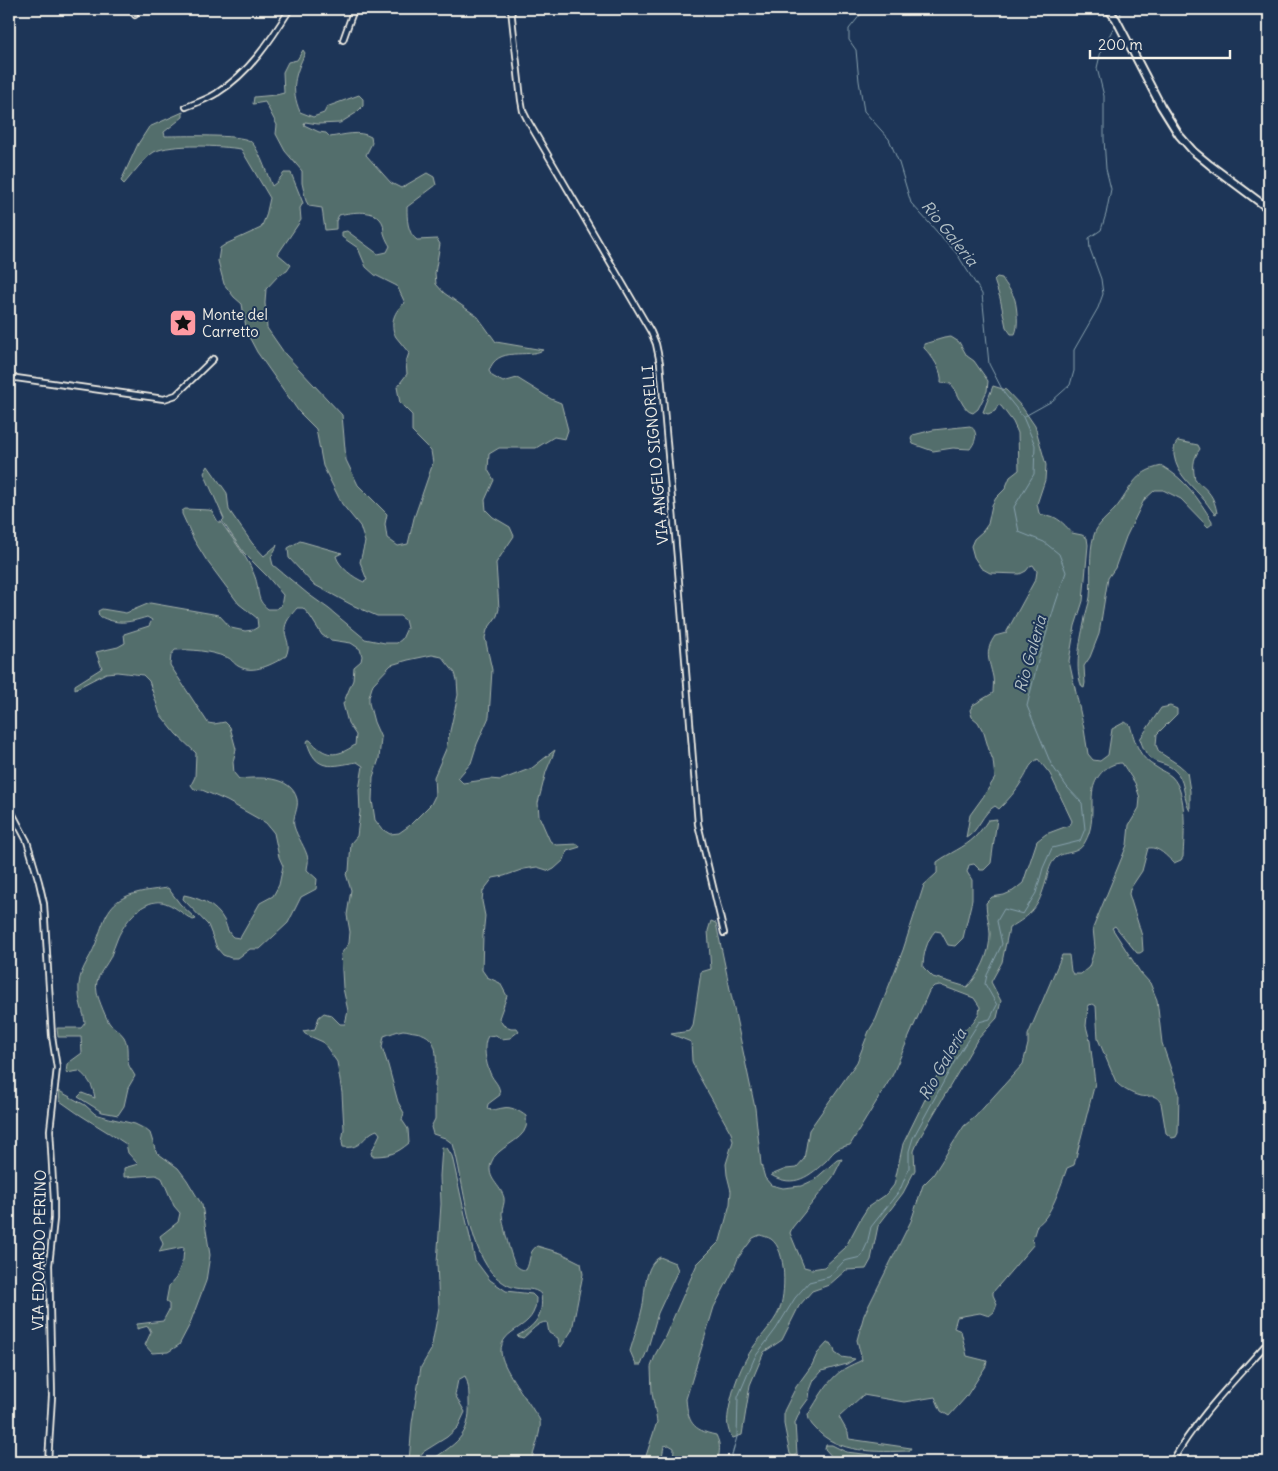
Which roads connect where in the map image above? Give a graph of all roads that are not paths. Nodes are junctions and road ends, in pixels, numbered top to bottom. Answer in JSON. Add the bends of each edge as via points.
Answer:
{"nodes":[{"id":1,"x":130,"y":9,"type":"edge"},
{"id":2,"x":290,"y":9,"type":"edge"},
{"id":3,"x":354,"y":9,"type":"edge"},
{"id":4,"x":511,"y":9,"type":"edge"},
{"id":5,"x":882,"y":9,"type":"edge"},
{"id":6,"x":917,"y":9,"type":"edge"},
{"id":7,"x":1108,"y":9,"type":"edge"},
{"id":8,"x":136,"y":15,"type":"dead end"},
{"id":9,"x":343,"y":40,"type":"dead end"},
{"id":10,"x":186,"y":107,"type":"dead end"},
{"id":11,"x":1269,"y":209,"type":"edge"},
{"id":12,"x":213,"y":359,"type":"dead end"},
{"id":13,"x":9,"y":377,"type":"edge"},
{"id":14,"x":9,"y":807,"type":"edge"},
{"id":15,"x":724,"y":933,"type":"dead end"},
{"id":16,"x":1269,"y":1341,"type":"edge"},
{"id":17,"x":1269,"y":1458,"type":"edge"},
{"id":18,"x":48,"y":1462,"type":"edge"},
{"id":19,"x":1172,"y":1462,"type":"edge"},
{"id":20,"x":1267,"y":1462,"type":"edge"}],
"edges":[{"from":1,"to":8,"type":"street"},
{"from":2,"to":10,"type":"street","via":[[245,71],[216,93]]},
{"from":3,"to":9,"type":"street"},
{"from":4,"to":15,"type":"street","name":"VIA ANGELO SIGNORELLI","via":[[523,111],[656,344],[676,543],[698,824]]},
{"from":5,"to":6,"type":"main road"},
{"from":7,"to":11,"type":"main road","via":[[1179,135],[1210,165]]},
{"from":12,"to":13,"type":"street","via":[[176,395],[164,399]]},
{"from":14,"to":18,"type":"street","name":"VIA EDOARDO PERINO","via":[[27,841],[40,882],[57,1068],[50,1130],[54,1219],[49,1265],[52,1396]]},
{"from":16,"to":19,"type":"street","via":[[1199,1422]]},
{"from":17,"to":20,"type":"street"}]}
